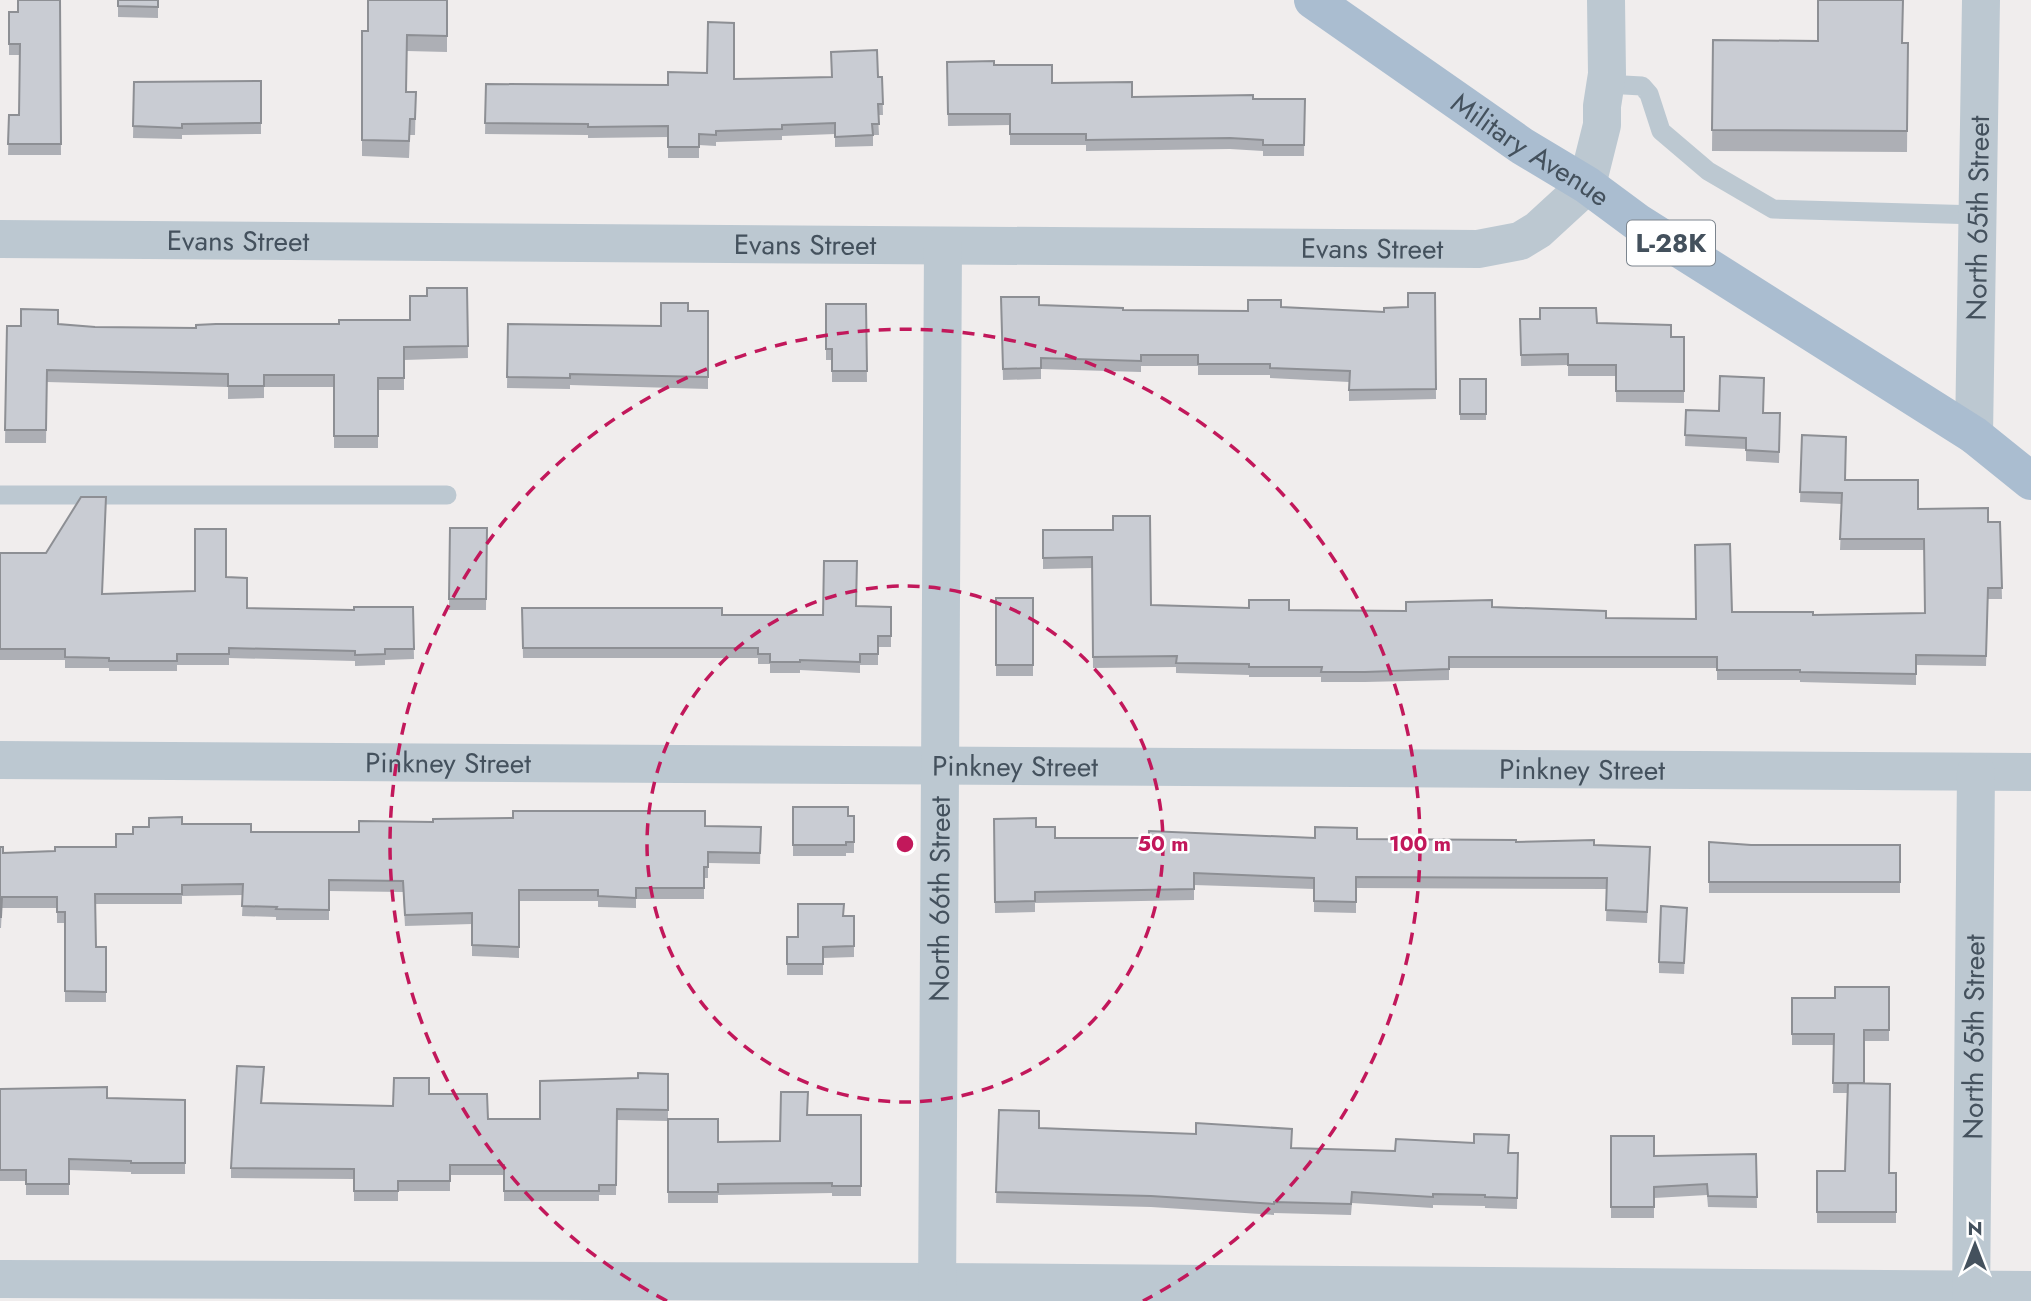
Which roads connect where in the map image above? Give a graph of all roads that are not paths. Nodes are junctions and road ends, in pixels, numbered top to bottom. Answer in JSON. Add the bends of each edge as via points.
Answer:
{"nodes":[{"id":1,"x":1313,"y":0,"type":"edge"},
{"id":2,"x":1606,"y":0,"type":"edge"},
{"id":3,"x":1980,"y":0,"type":"edge"},
{"id":4,"x":1605,"y":84,"type":"junction"},
{"id":5,"x":1587,"y":184,"type":"junction"},
{"id":6,"x":1979,"y":215,"type":"junction"},
{"id":7,"x":0,"y":239,"type":"edge"},
{"id":8,"x":943,"y":246,"type":"junction"},
{"id":9,"x":1974,"y":435,"type":"junction"},
{"id":10,"x":2031,"y":481,"type":"edge"},
{"id":11,"x":0,"y":495,"type":"edge"},
{"id":12,"x":447,"y":495,"type":"dead end"},
{"id":13,"x":0,"y":760,"type":"edge"},
{"id":14,"x":942,"y":764,"type":"junction"},
{"id":15,"x":1976,"y":772,"type":"junction"},
{"id":16,"x":2031,"y":772,"type":"edge"},
{"id":17,"x":0,"y":1279,"type":"edge"},
{"id":18,"x":2031,"y":1290,"type":"edge"},
{"id":19,"x":937,"y":1292,"type":"edge"},
{"id":20,"x":1971,"y":1296,"type":"edge"}],
"edges":[{"from":1,"to":5,"type":"main road","name":"Military Avenue","number":"L-28K","via":[[1522,146]]},
{"from":2,"to":4,"type":"street"},
{"from":3,"to":6,"type":"street","name":"North 65th Street"},
{"from":4,"to":5,"type":"street","via":[[1602,125]]},
{"from":4,"to":6,"type":"lane","via":[[1642,86],[1661,131],[1708,171],[1773,209]]},
{"from":5,"to":8,"type":"street","name":"Evans Street","via":[[1520,241],[1478,249]]},
{"from":5,"to":9,"type":"main road","name":"Military Avenue","number":"L-28K","via":[[1637,222]]},
{"from":6,"to":9,"type":"street","name":"North 65th Street"},
{"from":7,"to":8,"type":"street","name":"Evans Street"},
{"from":8,"to":14,"type":"street","name":"North 66th Street"},
{"from":9,"to":10,"type":"main road","name":"Military Avenue","number":"L-28K"},
{"from":11,"to":12,"type":"lane"},
{"from":13,"to":14,"type":"street","name":"Pinkney Street"},
{"from":14,"to":15,"type":"street","name":"Pinkney Street"},
{"from":14,"to":19,"type":"street","name":"North 66th Street"},
{"from":15,"to":16,"type":"street","name":"Pinkney Street"},
{"from":15,"to":20,"type":"street","name":"North 65th Street"},
{"from":17,"to":19,"type":"street"},
{"from":18,"to":20,"type":"street"},
{"from":19,"to":20,"type":"street"}]}
